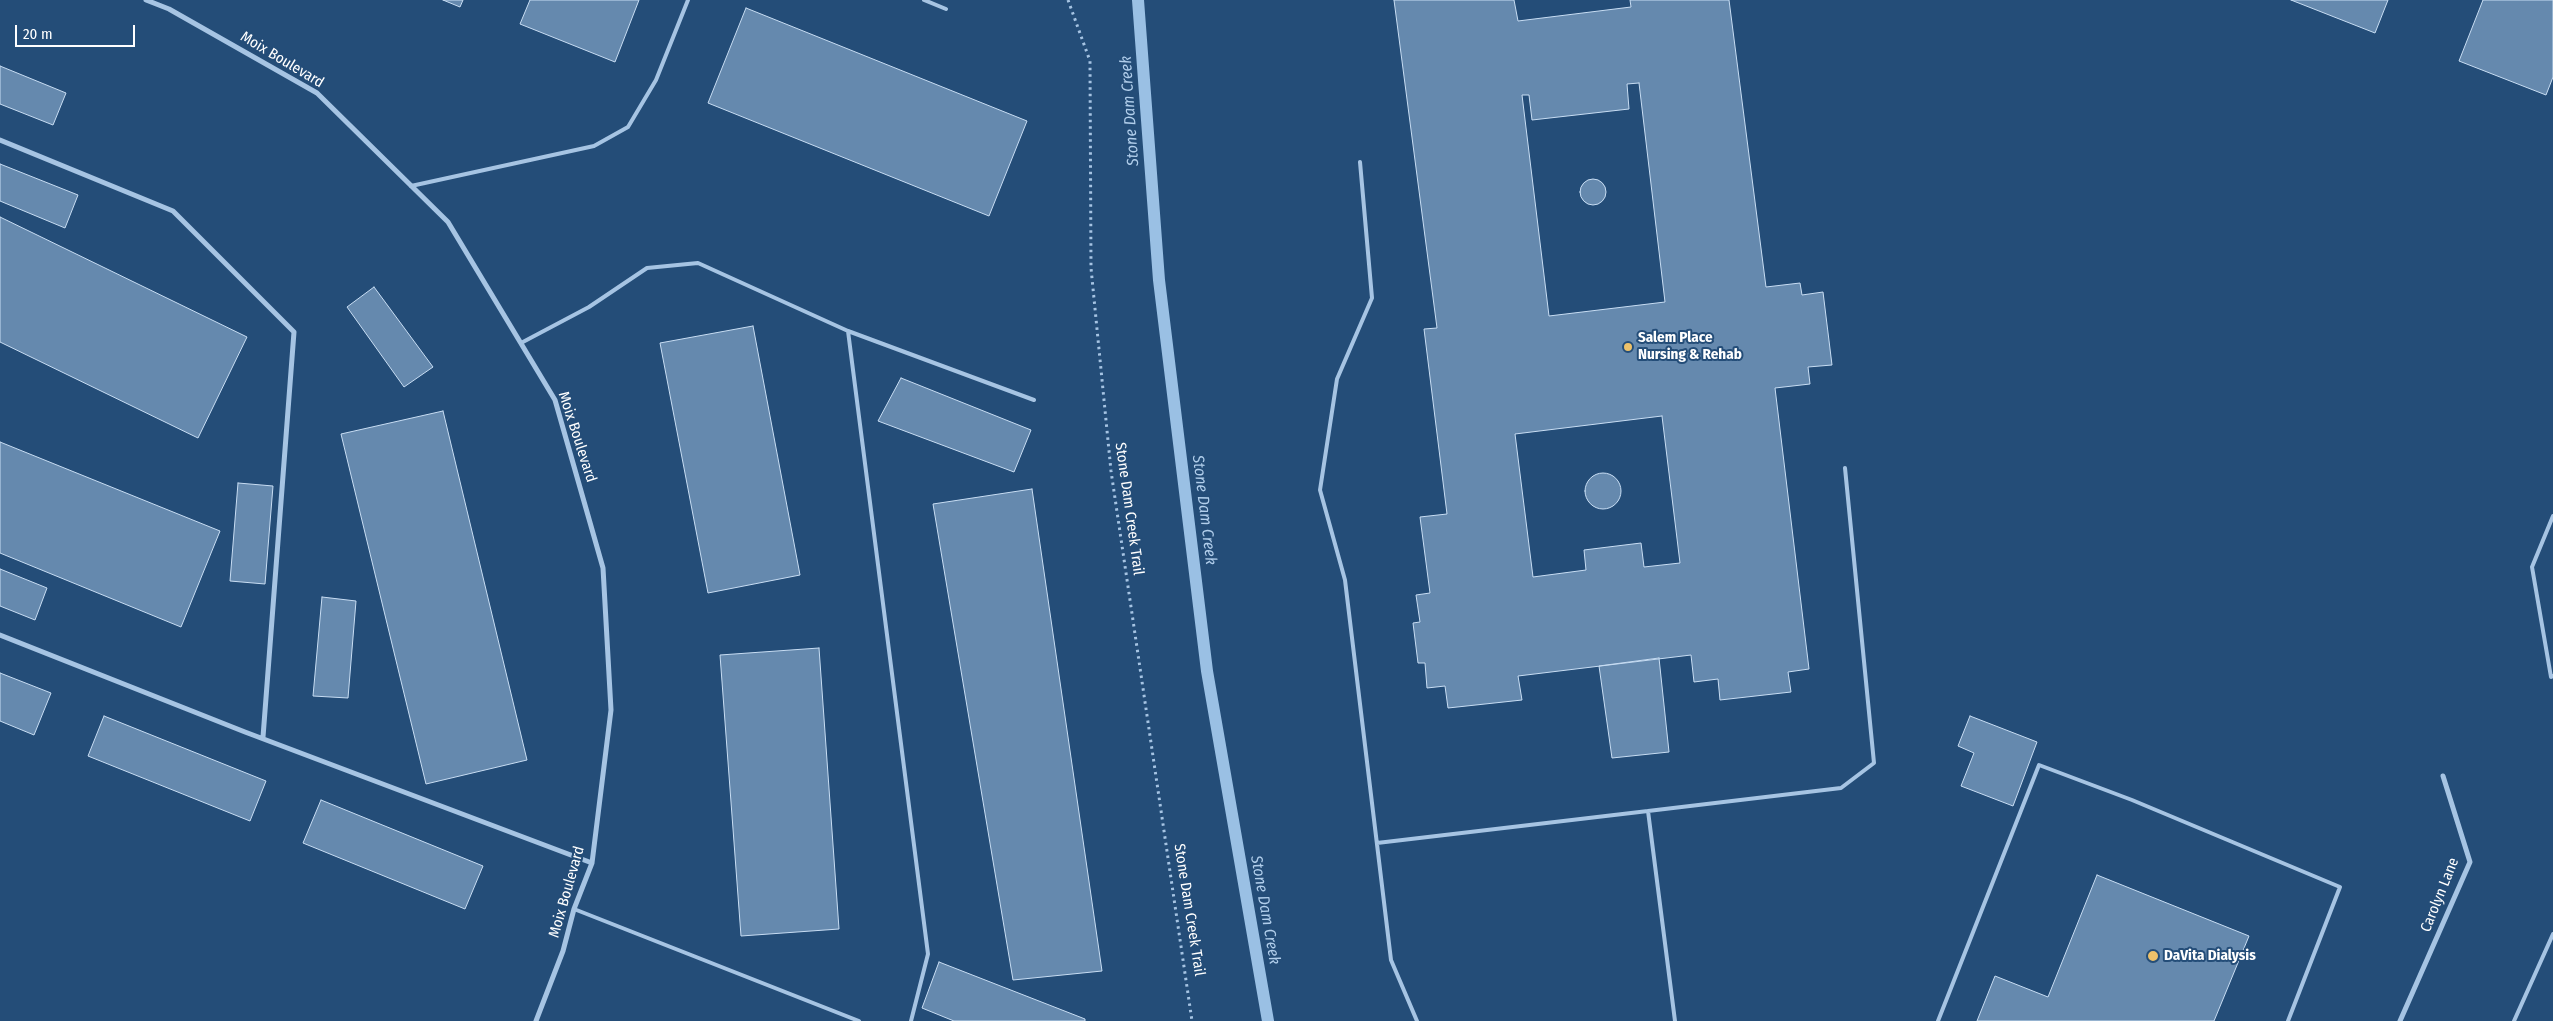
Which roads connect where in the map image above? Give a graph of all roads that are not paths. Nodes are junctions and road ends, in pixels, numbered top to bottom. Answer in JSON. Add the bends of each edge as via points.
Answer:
{"nodes":[{"id":1,"x":146,"y":0,"type":"edge"},
{"id":2,"x":688,"y":0,"type":"edge"},
{"id":3,"x":924,"y":0,"type":"edge"},
{"id":4,"x":946,"y":9,"type":"dead end"},
{"id":5,"x":0,"y":140,"type":"edge"},
{"id":6,"x":1360,"y":162,"type":"dead end"},
{"id":7,"x":411,"y":186,"type":"junction"},
{"id":8,"x":848,"y":331,"type":"junction"},
{"id":9,"x":521,"y":343,"type":"junction"},
{"id":10,"x":1034,"y":400,"type":"dead end"},
{"id":11,"x":1845,"y":468,"type":"dead end"},
{"id":12,"x":2553,"y":516,"type":"edge"},
{"id":13,"x":0,"y":635,"type":"edge"},
{"id":14,"x":2553,"y":676,"type":"edge"},
{"id":15,"x":263,"y":737,"type":"junction"},
{"id":16,"x":2443,"y":776,"type":"dead end"},
{"id":17,"x":1648,"y":811,"type":"junction"},
{"id":18,"x":1377,"y":843,"type":"junction"},
{"id":19,"x":592,"y":863,"type":"junction"},
{"id":20,"x":574,"y":909,"type":"junction"},
{"id":21,"x":2553,"y":934,"type":"edge"},
{"id":22,"x":536,"y":1021,"type":"edge"},
{"id":23,"x":859,"y":1021,"type":"edge"},
{"id":24,"x":911,"y":1021,"type":"edge"},
{"id":25,"x":1417,"y":1021,"type":"edge"},
{"id":26,"x":1675,"y":1021,"type":"edge"},
{"id":27,"x":1938,"y":1021,"type":"edge"},
{"id":28,"x":2288,"y":1021,"type":"edge"},
{"id":29,"x":2400,"y":1021,"type":"edge"},
{"id":30,"x":2514,"y":1021,"type":"edge"}],
"edges":[{"from":1,"to":7,"type":"street","name":"Moix Boulevard","via":[[169,9],[316,94]]},
{"from":2,"to":7,"type":"lane","via":[[656,80],[628,127],[594,146]]},
{"from":3,"to":4,"type":"lane"},
{"from":5,"to":15,"type":"street","via":[[173,211],[294,332]]},
{"from":6,"to":18,"type":"lane","via":[[1372,298],[1337,378],[1320,490],[1345,580]]},
{"from":7,"to":9,"type":"street","name":"Moix Boulevard","via":[[448,222]]},
{"from":8,"to":9,"type":"lane","via":[[698,263],[647,268],[589,307]]},
{"from":8,"to":10,"type":"lane"},
{"from":8,"to":24,"type":"lane","via":[[928,954]]},
{"from":9,"to":19,"type":"street","name":"Moix Boulevard","via":[[555,400],[603,568],[611,710]]},
{"from":11,"to":17,"type":"lane","via":[[1874,763],[1841,788]]},
{"from":12,"to":14,"type":"lane","via":[[2532,567]]},
{"from":13,"to":15,"type":"street"},
{"from":15,"to":19,"type":"street"},
{"from":16,"to":29,"type":"street","name":"Carolyn Lane","via":[[2470,862]]},
{"from":17,"to":18,"type":"lane"},
{"from":17,"to":26,"type":"lane"},
{"from":18,"to":25,"type":"lane","via":[[1391,960]]},
{"from":19,"to":20,"type":"street","name":"Moix Boulevard"},
{"from":20,"to":22,"type":"street","name":"Moix Boulevard","via":[[563,951]]},
{"from":20,"to":23,"type":"lane"},
{"from":21,"to":30,"type":"lane"},
{"from":27,"to":28,"type":"lane","via":[[2039,765],[2340,887]]}]}
